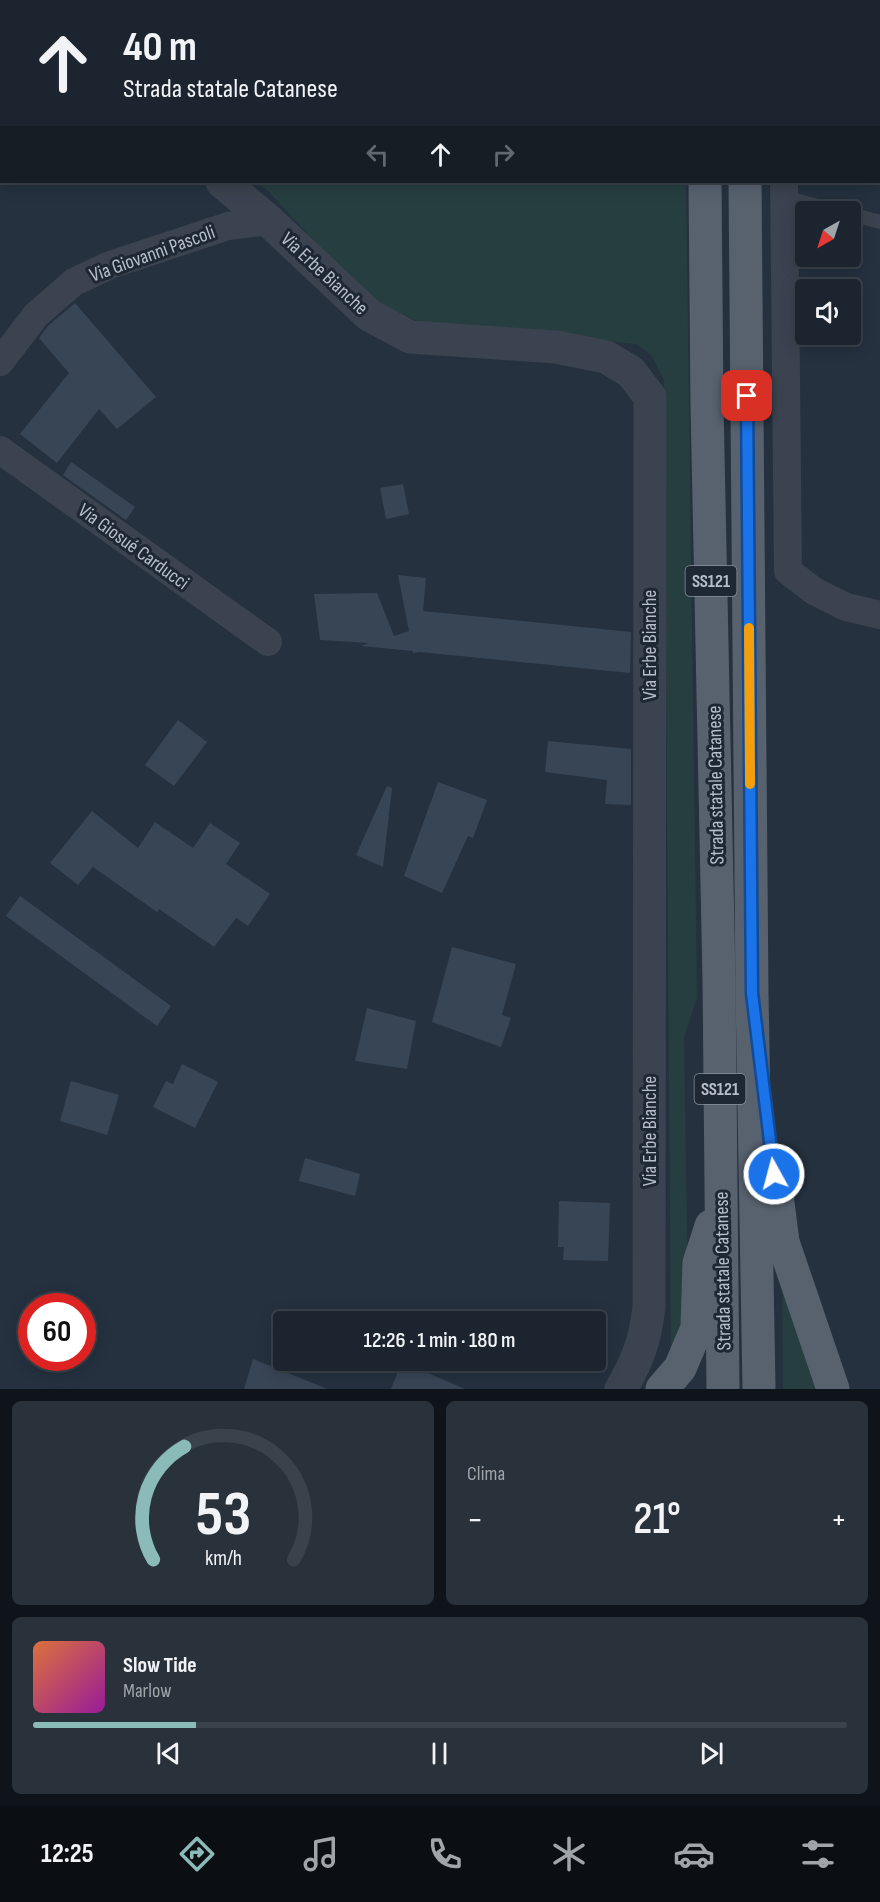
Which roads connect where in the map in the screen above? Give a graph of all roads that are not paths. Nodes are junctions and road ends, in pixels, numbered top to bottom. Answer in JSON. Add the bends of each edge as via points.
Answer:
{"nodes":[{"id":1,"x":223,"y":183,"type":"edge"},
{"id":2,"x":705,"y":183,"type":"edge"},
{"id":3,"x":745,"y":183,"type":"edge"},
{"id":4,"x":784,"y":189,"type":"edge"},
{"id":5,"x":813,"y":201,"type":"edge"},
{"id":6,"x":861,"y":217,"type":"edge"},
{"id":7,"x":269,"y":221,"type":"junction"},
{"id":8,"x":880,"y":222,"type":"edge"},
{"id":9,"x":0,"y":362,"type":"edge"},
{"id":10,"x":0,"y":450,"type":"edge"},
{"id":11,"x":880,"y":615,"type":"edge"},
{"id":12,"x":268,"y":642,"type":"dead end"},
{"id":13,"x":752,"y":993,"type":"junction"},
{"id":14,"x":721,"y":1199,"type":"junction"},
{"id":15,"x":621,"y":1389,"type":"edge"},
{"id":16,"x":662,"y":1389,"type":"edge"},
{"id":17,"x":723,"y":1389,"type":"edge"},
{"id":18,"x":759,"y":1389,"type":"edge"},
{"id":19,"x":832,"y":1389,"type":"edge"}],
"edges":[{"from":1,"to":7,"type":"street","name":"Via Erbe Bianche"},
{"from":2,"to":14,"type":"main road","name":"Strada statale Catanese","number":"SS121"},
{"from":3,"to":13,"type":"main road","name":"Strada statale Catanese","number":"SS121"},
{"from":4,"to":5,"type":"lane"},
{"from":4,"to":11,"type":"street","via":[[788,571],[814,591],[846,607]]},
{"from":6,"to":8,"type":"lane"},
{"from":7,"to":9,"type":"street","name":"Via Giovanni Pascoli","via":[[228,226],[110,265],[74,282],[36,315]]},
{"from":7,"to":15,"type":"street","name":"Via Erbe Bianche","via":[[369,315],[410,337],[555,347],[606,357],[631,372],[650,397],[649,1307],[645,1339]]},
{"from":10,"to":12,"type":"street","name":"Via Giosué Carducci"},
{"from":13,"to":18,"type":"main road","name":"Strada statale Catanese","number":"SS121"},
{"from":13,"to":19,"type":"main road","via":[[783,1242]]},
{"from":14,"to":16,"type":"main road","via":[[699,1263],[697,1328],[680,1368]]},
{"from":14,"to":17,"type":"main road","name":"Strada statale Catanese","number":"SS121"}]}
